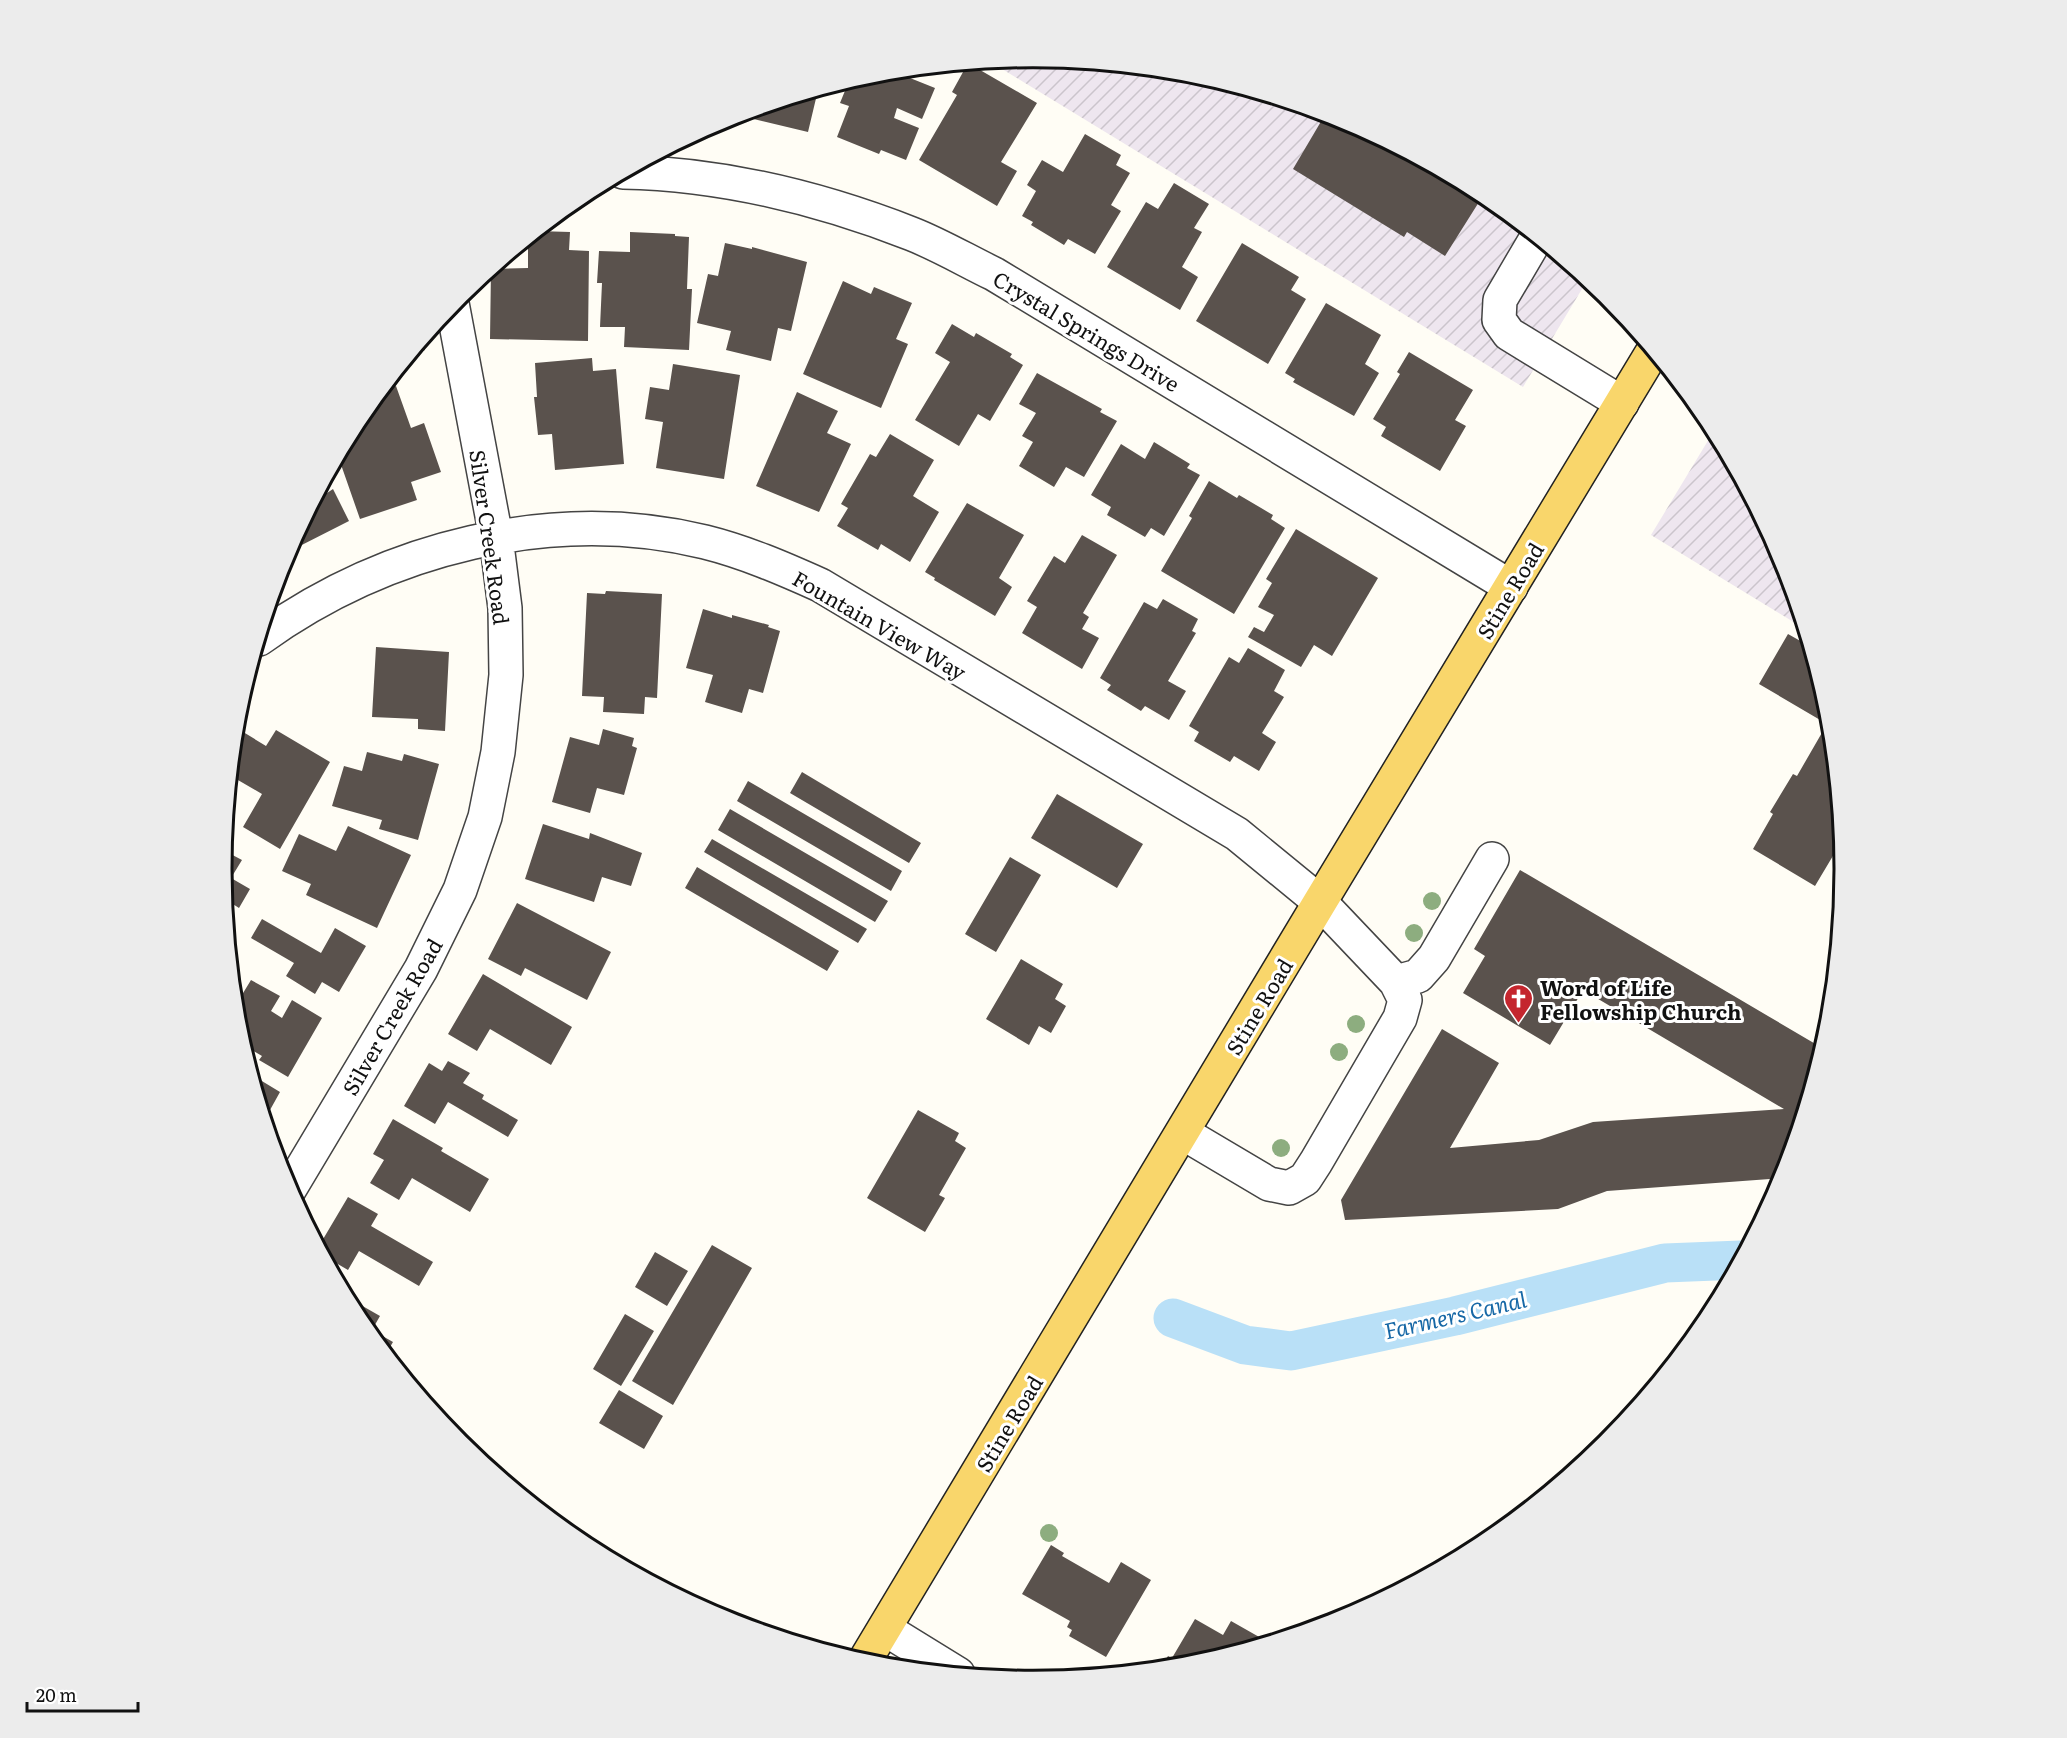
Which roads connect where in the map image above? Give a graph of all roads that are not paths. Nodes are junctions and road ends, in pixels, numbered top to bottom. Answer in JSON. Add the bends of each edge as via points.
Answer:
{"nodes":[{"id":1,"x":638,"y":172,"type":"edge"},
{"id":2,"x":1533,"y":243,"type":"edge"},
{"id":3,"x":454,"y":316,"type":"edge"},
{"id":4,"x":1649,"y":357,"type":"edge"},
{"id":5,"x":1622,"y":403,"type":"junction"},
{"id":6,"x":496,"y":537,"type":"junction"},
{"id":7,"x":1511,"y":587,"type":"junction"},
{"id":8,"x":268,"y":632,"type":"edge"},
{"id":9,"x":1492,"y":859,"type":"dead end"},
{"id":10,"x":1320,"y":902,"type":"junction"},
{"id":11,"x":1396,"y":982,"type":"junction"},
{"id":12,"x":1183,"y":1133,"type":"junction"},
{"id":13,"x":295,"y":1180,"type":"edge"},
{"id":14,"x":885,"y":1629,"type":"junction"},
{"id":15,"x":870,"y":1653,"type":"edge"},
{"id":16,"x":944,"y":1665,"type":"edge"}],
"edges":[{"from":1,"to":7,"type":"street","name":"Crystal Springs Drive","via":[[742,184],[829,205],[913,235],[994,274]]},
{"from":2,"to":5,"type":"street","via":[[1500,300],[1499,320],[1509,334]]},
{"from":3,"to":6,"type":"street","name":"Silver Creek Road"},
{"from":4,"to":5,"type":"main road","name":"Stine Road"},
{"from":5,"to":7,"type":"main road","name":"Stine Road"},
{"from":6,"to":8,"type":"street","name":"Fountain View Way","via":[[431,553],[363,578],[290,616]]},
{"from":6,"to":10,"type":"street","name":"Fountain View Way","via":[[565,529],[636,530],[705,542],[764,560],[820,585],[1237,834]]},
{"from":6,"to":13,"type":"street","name":"Silver Creek Road","via":[[505,608],[506,675],[498,752],[485,817],[460,890],[422,969]]},
{"from":7,"to":10,"type":"main road","name":"Stine Road"},
{"from":9,"to":11,"type":"street","via":[[1434,958],[1418,976]]},
{"from":10,"to":11,"type":"street","name":"Fountain View Way"},
{"from":10,"to":12,"type":"main road","name":"Stine Road"},
{"from":11,"to":12,"type":"street","via":[[1405,1000],[1400,1018],[1305,1179],[1289,1188],[1269,1184]]},
{"from":12,"to":14,"type":"main road","name":"Stine Road"},
{"from":14,"to":15,"type":"main road","name":"Stine Road"},
{"from":14,"to":16,"type":"street"}]}
